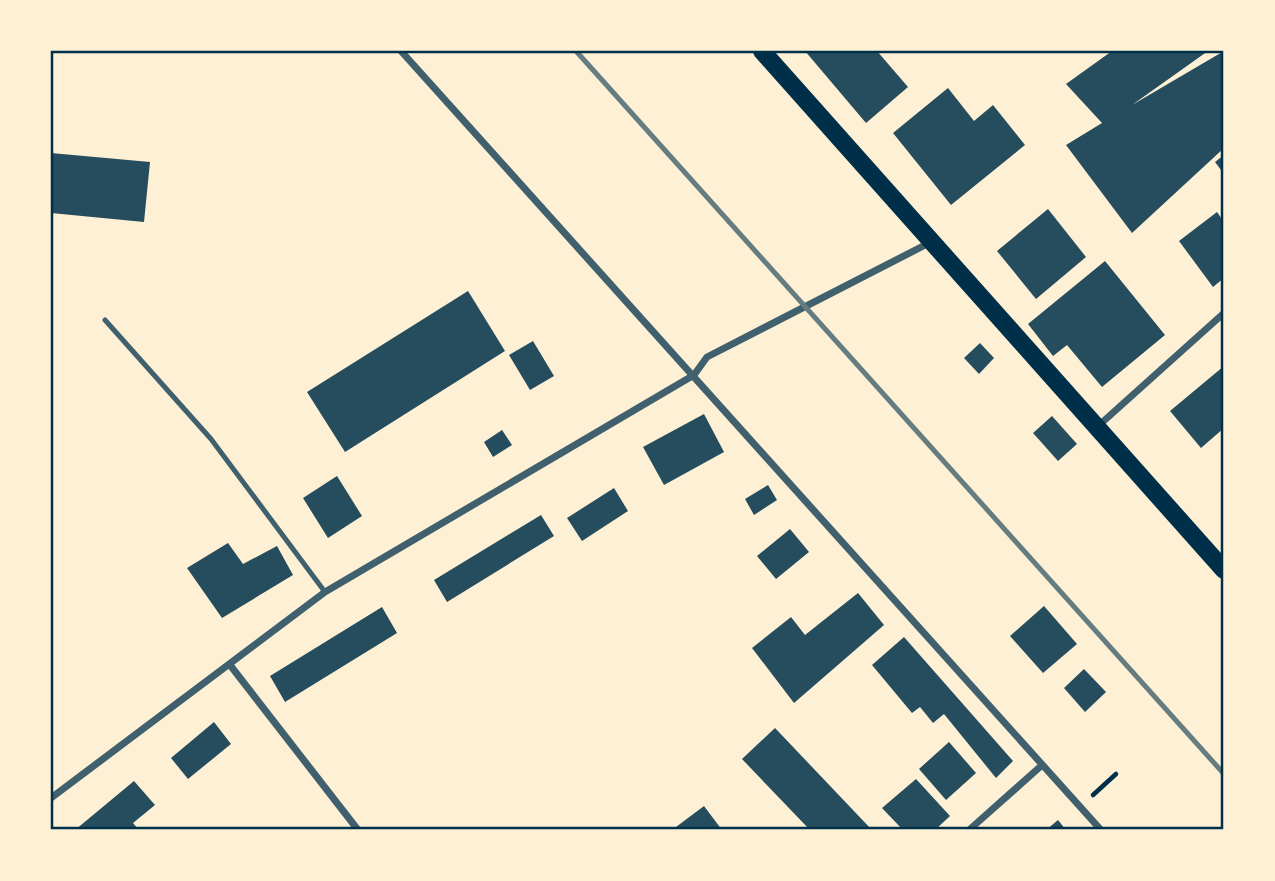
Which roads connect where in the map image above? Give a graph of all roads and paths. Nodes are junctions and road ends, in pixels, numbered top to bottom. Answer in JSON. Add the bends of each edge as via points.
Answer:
{"nodes":[{"id":1,"x":401,"y":51,"type":"edge"},
{"id":2,"x":762,"y":51,"type":"edge"},
{"id":3,"x":931,"y":242,"type":"junction"},
{"id":4,"x":1224,"y":313,"type":"edge"},
{"id":5,"x":104,"y":320,"type":"dead end"},
{"id":6,"x":694,"y":375,"type":"junction"},
{"id":7,"x":1096,"y":429,"type":"junction"},
{"id":8,"x":1224,"y":570,"type":"edge"},
{"id":9,"x":325,"y":592,"type":"junction"},
{"id":10,"x":230,"y":665,"type":"junction"},
{"id":11,"x":1041,"y":766,"type":"junction"},
{"id":12,"x":1116,"y":774,"type":"dead end"},
{"id":13,"x":51,"y":798,"type":"edge"},
{"id":14,"x":1080,"y":807,"type":"junction"},
{"id":15,"x":358,"y":830,"type":"edge"},
{"id":16,"x":969,"y":830,"type":"edge"},
{"id":17,"x":1101,"y":830,"type":"edge"}],
"edges":[{"from":1,"to":6,"type":"street"},
{"from":2,"to":3,"type":"main road"},
{"from":3,"to":6,"type":"street","via":[[707,357]]},
{"from":3,"to":7,"type":"main road"},
{"from":4,"to":7,"type":"street"},
{"from":5,"to":9,"type":"lane","via":[[211,439]]},
{"from":6,"to":9,"type":"street"},
{"from":6,"to":11,"type":"street"},
{"from":7,"to":8,"type":"main road"},
{"from":9,"to":10,"type":"street"},
{"from":10,"to":13,"type":"street"},
{"from":10,"to":15,"type":"street"},
{"from":11,"to":14,"type":"street"},
{"from":11,"to":16,"type":"street"},
{"from":12,"to":14,"type":"path"},
{"from":14,"to":17,"type":"street"}]}
